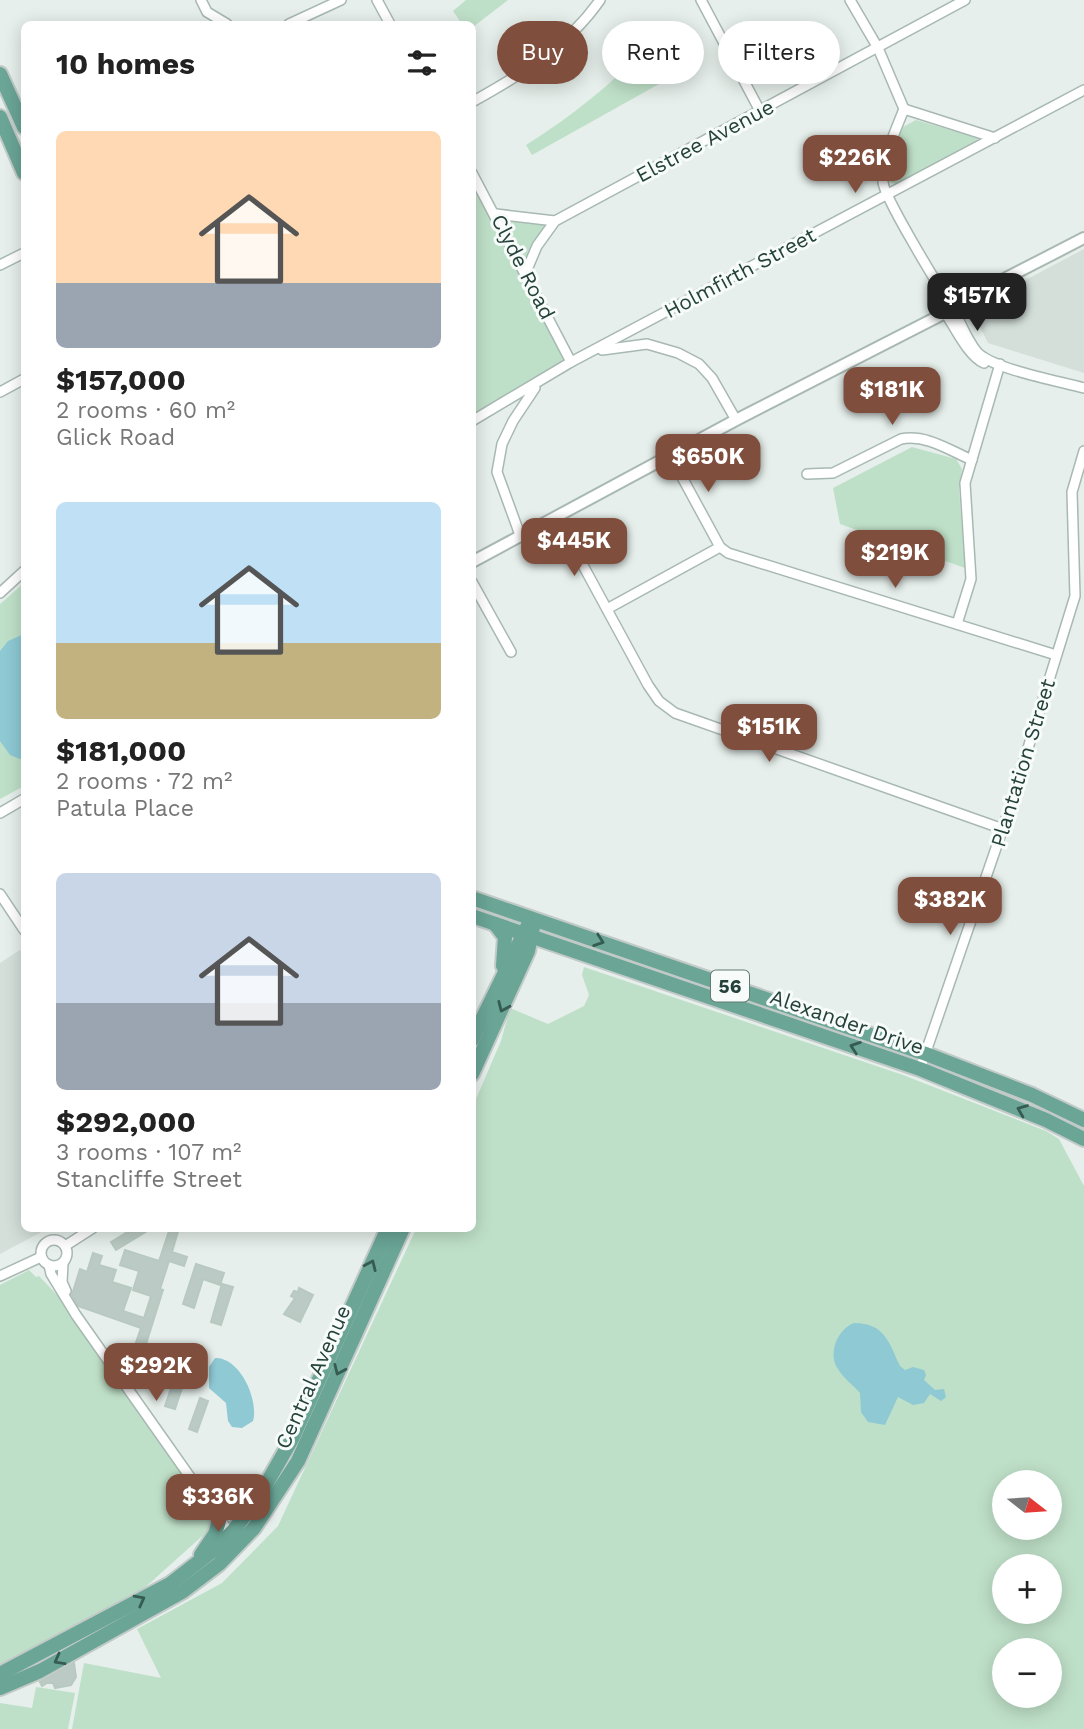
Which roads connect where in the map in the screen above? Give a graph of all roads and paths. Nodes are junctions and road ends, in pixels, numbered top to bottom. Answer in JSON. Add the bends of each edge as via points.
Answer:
{"nodes":[{"id":1,"x":201,"y":0,"type":"edge"},
{"id":2,"x":341,"y":0,"type":"edge"},
{"id":3,"x":377,"y":0,"type":"edge"},
{"id":4,"x":600,"y":0,"type":"edge"},
{"id":5,"x":701,"y":0,"type":"edge"},
{"id":6,"x":850,"y":0,"type":"edge"},
{"id":7,"x":965,"y":0,"type":"edge"},
{"id":8,"x":207,"y":12,"type":"junction"},
{"id":9,"x":208,"y":21,"type":"edge"},
{"id":10,"x":222,"y":21,"type":"edge"},
{"id":11,"x":296,"y":21,"type":"edge"},
{"id":12,"x":388,"y":21,"type":"edge"},
{"id":13,"x":878,"y":48,"type":"junction"},
{"id":14,"x":0,"y":74,"type":"edge"},
{"id":15,"x":1084,"y":90,"type":"edge"},
{"id":16,"x":476,"y":100,"type":"edge"},
{"id":17,"x":904,"y":109,"type":"junction"},
{"id":18,"x":761,"y":111,"type":"junction"},
{"id":19,"x":0,"y":117,"type":"edge"},
{"id":20,"x":21,"y":120,"type":"edge"},
{"id":21,"x":21,"y":127,"type":"edge"},
{"id":22,"x":4,"y":134,"type":"edge"},
{"id":23,"x":995,"y":138,"type":"junction"},
{"id":24,"x":21,"y":167,"type":"edge"},
{"id":25,"x":476,"y":180,"type":"edge"},
{"id":26,"x":888,"y":194,"type":"junction"},
{"id":27,"x":496,"y":214,"type":"junction"},
{"id":28,"x":555,"y":221,"type":"junction"},
{"id":29,"x":1084,"y":237,"type":"edge"},
{"id":30,"x":21,"y":254,"type":"edge"},
{"id":31,"x":0,"y":265,"type":"edge"},
{"id":32,"x":526,"y":272,"type":"junction"},
{"id":33,"x":949,"y":307,"type":"junction"},
{"id":34,"x":641,"y":326,"type":"junction"},
{"id":35,"x":647,"y":344,"type":"junction"},
{"id":36,"x":596,"y":350,"type":"junction"},
{"id":37,"x":571,"y":362,"type":"junction"},
{"id":38,"x":1000,"y":364,"type":"junction"},
{"id":39,"x":21,"y":381,"type":"edge"},
{"id":40,"x":538,"y":384,"type":"junction"},
{"id":41,"x":1084,"y":388,"type":"edge"},
{"id":42,"x":0,"y":392,"type":"edge"},
{"id":43,"x":502,"y":406,"type":"junction"},
{"id":44,"x":476,"y":419,"type":"edge"},
{"id":45,"x":736,"y":420,"type":"junction"},
{"id":46,"x":513,"y":421,"type":"junction"},
{"id":47,"x":1084,"y":451,"type":"edge"},
{"id":48,"x":670,"y":455,"type":"junction"},
{"id":49,"x":972,"y":460,"type":"junction"},
{"id":50,"x":807,"y":474,"type":"dead end"},
{"id":51,"x":566,"y":534,"type":"dead end"},
{"id":52,"x":520,"y":535,"type":"junction"},
{"id":53,"x":720,"y":547,"type":"junction"},
{"id":54,"x":476,"y":560,"type":"edge"},
{"id":55,"x":21,"y":573,"type":"edge"},
{"id":56,"x":476,"y":589,"type":"edge"},
{"id":57,"x":0,"y":593,"type":"edge"},
{"id":58,"x":1079,"y":597,"type":"edge"},
{"id":59,"x":607,"y":609,"type":"junction"},
{"id":60,"x":957,"y":624,"type":"junction"},
{"id":61,"x":511,"y":652,"type":"dead end"},
{"id":62,"x":1056,"y":655,"type":"junction"},
{"id":63,"x":21,"y":801,"type":"edge"},
{"id":64,"x":0,"y":813,"type":"edge"},
{"id":65,"x":1003,"y":829,"type":"junction"},
{"id":66,"x":0,"y":894,"type":"edge"},
{"id":67,"x":476,"y":899,"type":"edge"},
{"id":68,"x":476,"y":917,"type":"edge"},
{"id":69,"x":534,"y":918,"type":"junction"},
{"id":70,"x":495,"y":924,"type":"junction"},
{"id":71,"x":21,"y":926,"type":"edge"},
{"id":72,"x":527,"y":934,"type":"junction"},
{"id":73,"x":563,"y":946,"type":"junction"},
{"id":74,"x":523,"y":962,"type":"junction"},
{"id":75,"x":502,"y":974,"type":"junction"},
{"id":76,"x":476,"y":1031,"type":"edge"},
{"id":77,"x":926,"y":1054,"type":"junction"},
{"id":78,"x":476,"y":1065,"type":"edge"},
{"id":79,"x":920,"y":1069,"type":"junction"},
{"id":80,"x":1084,"y":1120,"type":"edge"},
{"id":81,"x":1084,"y":1139,"type":"edge"},
{"id":82,"x":87,"y":1232,"type":"edge"},
{"id":83,"x":386,"y":1232,"type":"edge"},
{"id":84,"x":401,"y":1232,"type":"edge"},
{"id":85,"x":65,"y":1246,"type":"junction"},
{"id":86,"x":41,"y":1257,"type":"junction"},
{"id":87,"x":63,"y":1263,"type":"junction"},
{"id":88,"x":49,"y":1265,"type":"junction"},
{"id":89,"x":0,"y":1276,"type":"edge"},
{"id":90,"x":76,"y":1315,"type":"junction"},
{"id":91,"x":248,"y":1514,"type":"junction"},
{"id":92,"x":218,"y":1515,"type":"junction"},
{"id":93,"x":237,"y":1537,"type":"junction"},
{"id":94,"x":195,"y":1566,"type":"junction"},
{"id":95,"x":66,"y":1639,"type":"junction"},
{"id":96,"x":83,"y":1646,"type":"junction"},
{"id":97,"x":0,"y":1674,"type":"edge"},
{"id":98,"x":0,"y":1688,"type":"edge"}],
"edges":[{"from":1,"to":8,"type":"street"},
{"from":2,"to":11,"type":"street"},
{"from":3,"to":12,"type":"street"},
{"from":4,"to":16,"type":"street","via":[[584,23],[554,50]]},
{"from":5,"to":18,"type":"street"},
{"from":6,"to":13,"type":"street"},
{"from":7,"to":13,"type":"street","name":"Elstree Avenue"},
{"from":8,"to":9,"type":"street"},
{"from":8,"to":10,"type":"street"},
{"from":13,"to":17,"type":"street"},
{"from":13,"to":18,"type":"street","name":"Elstree Avenue"},
{"from":14,"to":20,"type":"main road"},
{"from":15,"to":23,"type":"street","name":"Holmfirth Street"},
{"from":17,"to":23,"type":"street"},
{"from":17,"to":26,"type":"street","via":[[883,183]]},
{"from":18,"to":28,"type":"street","name":"Elstree Avenue"},
{"from":19,"to":22,"type":"main road"},
{"from":21,"to":22,"type":"street"},
{"from":22,"to":24,"type":"main road"},
{"from":23,"to":26,"type":"street","name":"Holmfirth Street"},
{"from":25,"to":27,"type":"street","name":"Clyde Road"},
{"from":26,"to":33,"type":"street"},
{"from":26,"to":34,"type":"street","name":"Holmfirth Street"},
{"from":27,"to":28,"type":"street"},
{"from":27,"to":32,"type":"street","name":"Clyde Road"},
{"from":28,"to":32,"type":"street","name":"Elstree Avenue"},
{"from":29,"to":33,"type":"street"},
{"from":30,"to":31,"type":"street"},
{"from":32,"to":37,"type":"street","name":"Clyde Road"},
{"from":33,"to":38,"type":"street","via":[[977,352]]},
{"from":33,"to":45,"type":"street"},
{"from":34,"to":35,"type":"street"},
{"from":34,"to":36,"type":"street","name":"Holmfirth Street"},
{"from":35,"to":36,"type":"street"},
{"from":35,"to":45,"type":"street","via":[[699,364]]},
{"from":36,"to":37,"type":"street","name":"Holmfirth Street"},
{"from":37,"to":40,"type":"street","name":"Holmfirth Street"},
{"from":38,"to":41,"type":"street"},
{"from":38,"to":49,"type":"street"},
{"from":39,"to":42,"type":"street"},
{"from":40,"to":43,"type":"street","name":"Holmfirth Street"},
{"from":40,"to":46,"type":"street"},
{"from":43,"to":44,"type":"street","name":"Holmfirth Street"},
{"from":43,"to":46,"type":"street"},
{"from":45,"to":48,"type":"street"},
{"from":46,"to":52,"type":"street","via":[[502,444],[497,472]]},
{"from":47,"to":58,"type":"street","name":"Plantation Street","via":[[1072,492]]},
{"from":48,"to":52,"type":"street"},
{"from":48,"to":53,"type":"street"},
{"from":49,"to":50,"type":"street","via":[[913,437],[833,473]]},
{"from":49,"to":60,"type":"street","via":[[964,492],[971,579]]},
{"from":51,"to":59,"type":"street"},
{"from":52,"to":54,"type":"street"},
{"from":53,"to":59,"type":"street"},
{"from":53,"to":60,"type":"street","via":[[736,557]]},
{"from":55,"to":57,"type":"street"},
{"from":56,"to":61,"type":"street"},
{"from":58,"to":62,"type":"street","name":"Plantation Street"},
{"from":59,"to":65,"type":"street","via":[[655,696],[675,713]]},
{"from":60,"to":62,"type":"street"},
{"from":62,"to":65,"type":"street","name":"Plantation Street"},
{"from":63,"to":64,"type":"street"},
{"from":65,"to":77,"type":"street","name":"Plantation Street"},
{"from":66,"to":71,"type":"street"},
{"from":67,"to":69,"type":"main road","name":"Alexander Drive","number":"56"},
{"from":68,"to":70,"type":"main road","name":"Alexander Drive","number":"56"},
{"from":69,"to":72,"type":"main road"},
{"from":69,"to":77,"type":"main road","name":"Alexander Drive","number":"56","one_way":true},
{"from":70,"to":72,"type":"main road","name":"Alexander Drive","number":"56"},
{"from":70,"to":75,"type":"main road","via":[[506,940]]},
{"from":72,"to":73,"type":"main road","name":"Alexander Drive","number":"56"},
{"from":72,"to":74,"type":"main road"},
{"from":72,"to":75,"type":"main road"},
{"from":73,"to":74,"type":"main road","via":[[536,951]]},
{"from":79,"to":73,"type":"main road","name":"Alexander Drive","number":"56","one_way":true},
{"from":74,"to":78,"type":"main road","one_way":true},
{"from":75,"to":76,"type":"main road"},
{"from":77,"to":79,"type":"street","name":"Plantation Street"},
{"from":77,"to":80,"type":"main road","name":"Alexander Drive","number":"56"},
{"from":81,"to":79,"type":"main road","name":"Alexander Drive","number":"56","one_way":true},
{"from":82,"to":85,"type":"street"},
{"from":91,"to":83,"type":"main road","name":"Central Avenue","one_way":true,"via":[[292,1439]]},
{"from":84,"to":93,"type":"main road","name":"Central Avenue","one_way":true,"via":[[298,1461],[271,1505]]},
{"from":85,"to":86,"type":"street","via":[[59,1240],[46,1242]]},
{"from":85,"to":87,"type":"street"},
{"from":86,"to":88,"type":"street"},
{"from":86,"to":89,"type":"street"},
{"from":87,"to":88,"type":"street"},
{"from":87,"to":90,"type":"street","via":[[62,1282]]},
{"from":88,"to":90,"type":"street"},
{"from":90,"to":92,"type":"street"},
{"from":91,"to":92,"type":"main road"},
{"from":91,"to":93,"type":"main road","name":"Central Avenue"},
{"from":92,"to":93,"type":"street"},
{"from":92,"to":94,"type":"main road","via":[[215,1534]]},
{"from":93,"to":94,"type":"main road","name":"Central Avenue"},
{"from":93,"to":96,"type":"main road","name":"Central Avenue","via":[[206,1575],[182,1592]]},
{"from":95,"to":94,"type":"main road","name":"Central Avenue","one_way":true},
{"from":95,"to":96,"type":"main road"},
{"from":95,"to":97,"type":"main road","name":"Central Avenue"},
{"from":96,"to":98,"type":"main road","name":"Central Avenue","one_way":true}]}
